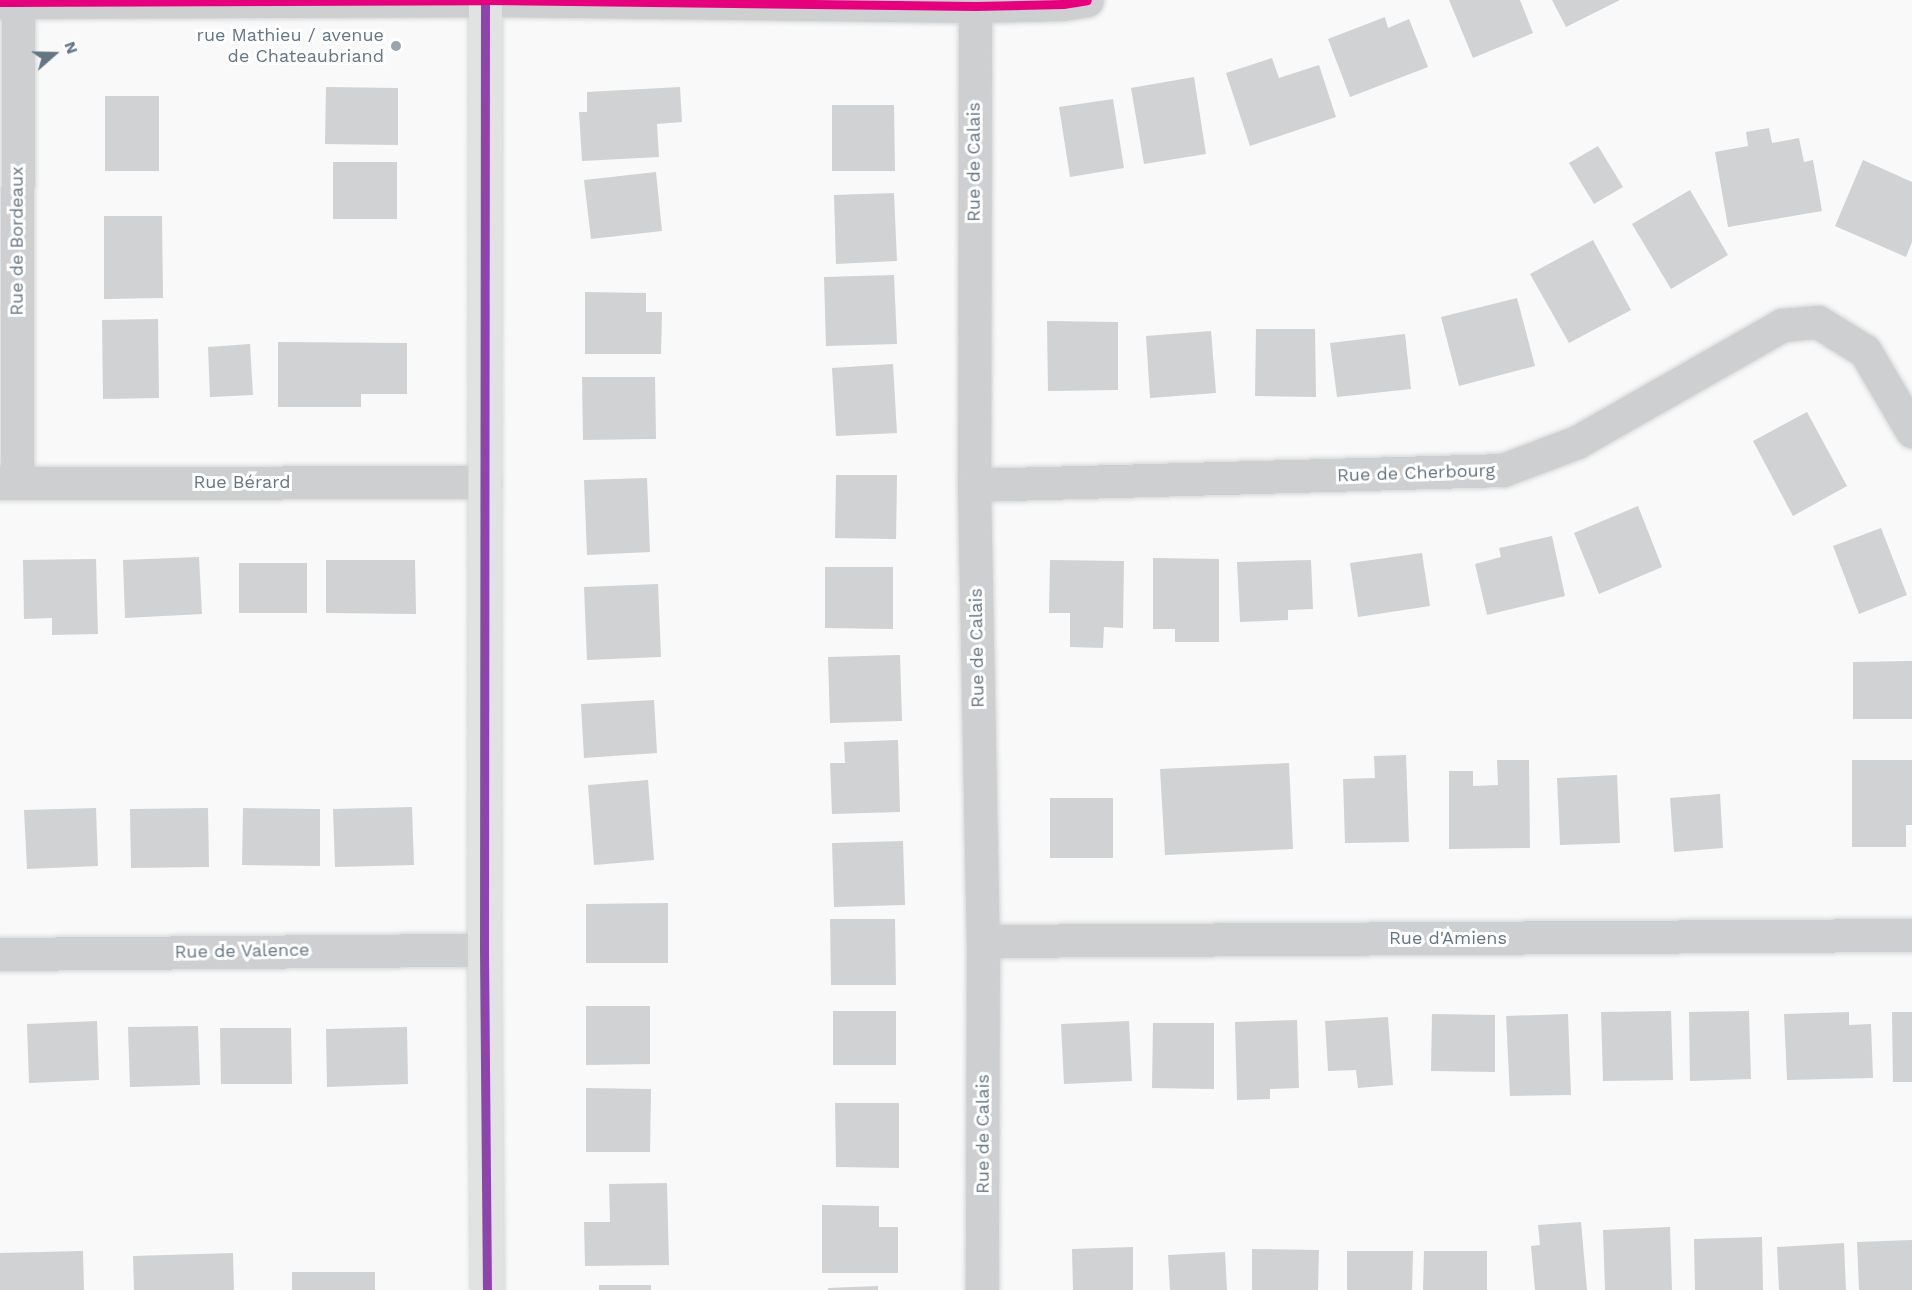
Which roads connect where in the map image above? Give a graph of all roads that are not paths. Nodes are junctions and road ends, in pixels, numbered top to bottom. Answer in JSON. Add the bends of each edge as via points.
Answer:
{"nodes":[{"id":1,"x":485,"y":0,"type":"edge"},
{"id":2,"x":1087,"y":0,"type":"edge"},
{"id":3,"x":12,"y":1,"type":"edge"},
{"id":4,"x":975,"y":6,"type":"junction"},
{"id":5,"x":1912,"y":431,"type":"edge"},
{"id":6,"x":485,"y":482,"type":"junction"},
{"id":7,"x":8,"y":483,"type":"edge"},
{"id":8,"x":974,"y":485,"type":"junction"},
{"id":9,"x":1912,"y":935,"type":"edge"},
{"id":10,"x":983,"y":941,"type":"junction"},
{"id":11,"x":484,"y":950,"type":"junction"},
{"id":12,"x":0,"y":954,"type":"edge"},
{"id":13,"x":488,"y":1290,"type":"edge"},
{"id":14,"x":982,"y":1290,"type":"edge"}],
"edges":[{"from":1,"to":3,"type":"street"},
{"from":1,"to":4,"type":"street"},
{"from":1,"to":6,"type":"street"},
{"from":2,"to":4,"type":"street"},
{"from":3,"to":7,"type":"street","name":"Rue de Bordeaux"},
{"from":4,"to":8,"type":"street","name":"Rue de Calais"},
{"from":5,"to":8,"type":"street","name":"Rue de Cherbourg","via":[[1864,351],[1818,322],[1782,325],[1577,442],[1503,470]]},
{"from":6,"to":7,"type":"street","name":"Rue Bérard"},
{"from":6,"to":11,"type":"street"},
{"from":8,"to":10,"type":"street","name":"Rue de Calais"},
{"from":9,"to":10,"type":"street","name":"Rue d'Amiens"},
{"from":10,"to":14,"type":"street","name":"Rue de Calais"},
{"from":11,"to":12,"type":"street","name":"Rue de Valence"},
{"from":11,"to":13,"type":"street"}]}
